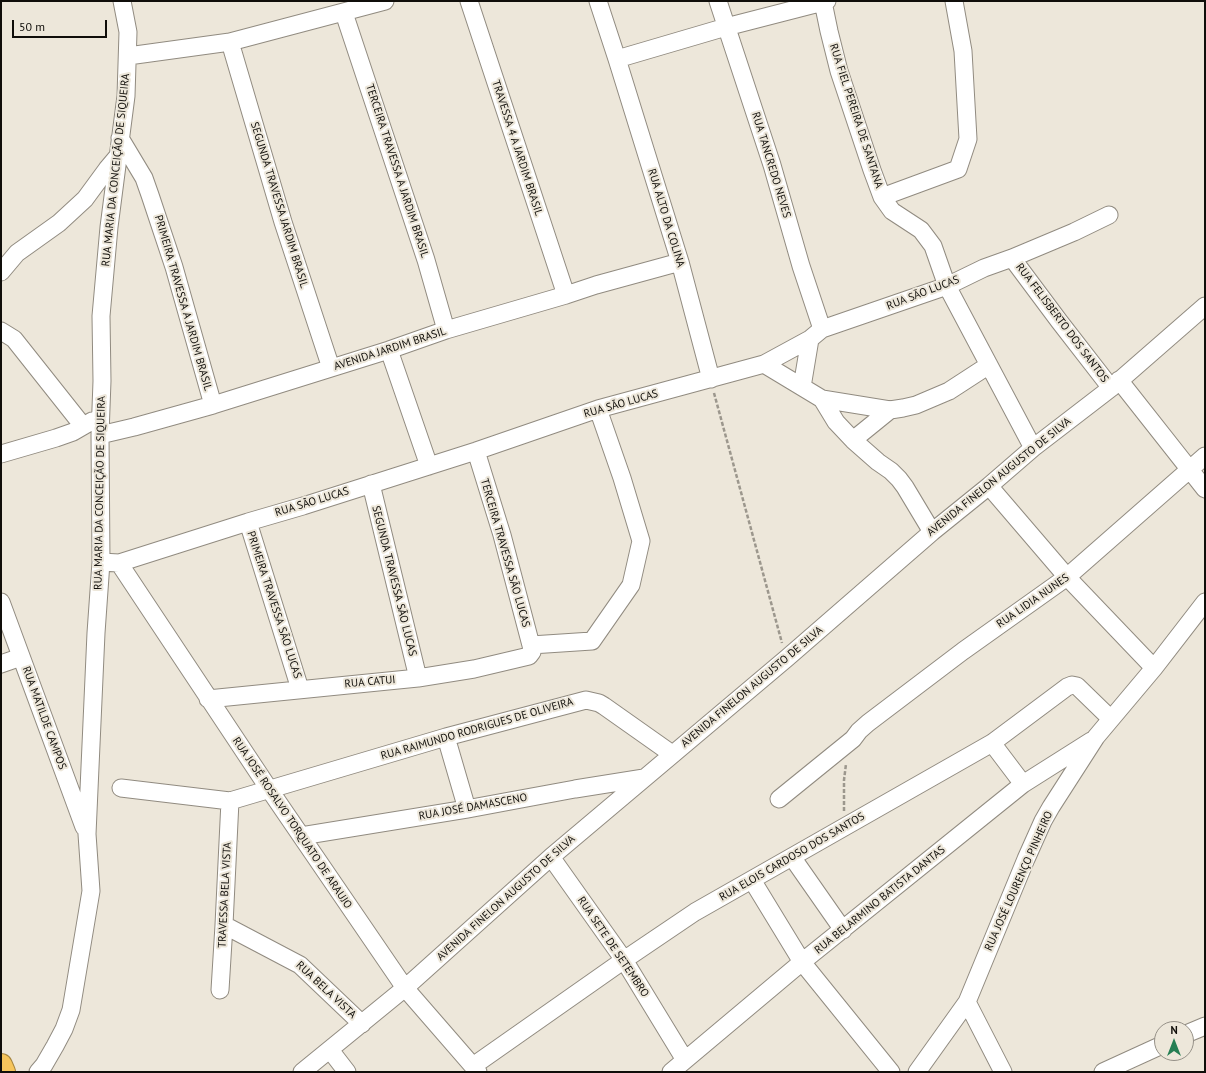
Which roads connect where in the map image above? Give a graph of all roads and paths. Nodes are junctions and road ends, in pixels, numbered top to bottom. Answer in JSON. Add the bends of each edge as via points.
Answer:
{"nodes":[{"id":1,"x":122,"y":1,"type":"edge"},
{"id":2,"x":385,"y":1,"type":"edge"},
{"id":3,"x":469,"y":1,"type":"edge"},
{"id":4,"x":598,"y":1,"type":"edge"},
{"id":5,"x":718,"y":1,"type":"edge"},
{"id":6,"x":954,"y":1,"type":"edge"},
{"id":7,"x":825,"y":2,"type":"edge"},
{"id":8,"x":344,"y":13,"type":"junction"},
{"id":9,"x":726,"y":26,"type":"junction"},
{"id":10,"x":230,"y":42,"type":"junction"},
{"id":11,"x":128,"y":56,"type":"junction"},
{"id":12,"x":617,"y":59,"type":"junction"},
{"id":13,"x":120,"y":138,"type":"junction"},
{"id":14,"x":118,"y":156,"type":"junction"},
{"id":15,"x":882,"y":197,"type":"junction"},
{"id":16,"x":1109,"y":214,"type":"dead end"},
{"id":17,"x":1012,"y":258,"type":"junction"},
{"id":18,"x":680,"y":262,"type":"junction"},
{"id":19,"x":1,"y":272,"type":"edge"},
{"id":20,"x":947,"y":286,"type":"junction"},
{"id":21,"x":566,"y":295,"type":"junction"},
{"id":22,"x":1205,"y":306,"type":"edge"},
{"id":23,"x":446,"y":330,"type":"junction"},
{"id":24,"x":1,"y":331,"type":"edge"},
{"id":25,"x":816,"y":334,"type":"junction"},
{"id":26,"x":389,"y":350,"type":"junction"},
{"id":27,"x":764,"y":364,"type":"junction"},
{"id":28,"x":989,"y":365,"type":"junction"},
{"id":29,"x":331,"y":368,"type":"junction"},
{"id":30,"x":711,"y":379,"type":"junction"},
{"id":31,"x":1115,"y":384,"type":"junction"},
{"id":32,"x":802,"y":387,"type":"junction"},
{"id":33,"x":822,"y":399,"type":"junction"},
{"id":34,"x":213,"y":405,"type":"junction"},
{"id":35,"x":598,"y":410,"type":"junction"},
{"id":36,"x":890,"y":410,"type":"junction"},
{"id":37,"x":100,"y":416,"type":"junction"},
{"id":38,"x":83,"y":426,"type":"junction"},
{"id":39,"x":100,"y":435,"type":"junction"},
{"id":40,"x":853,"y":440,"type":"junction"},
{"id":41,"x":1033,"y":448,"type":"junction"},
{"id":42,"x":476,"y":451,"type":"junction"},
{"id":43,"x":1,"y":454,"type":"edge"},
{"id":44,"x":1205,"y":456,"type":"edge"},
{"id":45,"x":429,"y":466,"type":"junction"},
{"id":46,"x":1189,"y":469,"type":"junction"},
{"id":47,"x":371,"y":484,"type":"junction"},
{"id":48,"x":989,"y":486,"type":"junction"},
{"id":49,"x":1205,"y":489,"type":"edge"},
{"id":50,"x":248,"y":522,"type":"junction"},
{"id":51,"x":932,"y":532,"type":"junction"},
{"id":52,"x":101,"y":562,"type":"junction"},
{"id":53,"x":119,"y":563,"type":"junction"},
{"id":54,"x":1068,"y":577,"type":"junction"},
{"id":55,"x":1,"y":602,"type":"edge"},
{"id":56,"x":1205,"y":602,"type":"edge"},
{"id":57,"x":531,"y":650,"type":"junction"},
{"id":58,"x":21,"y":657,"type":"junction"},
{"id":59,"x":787,"y":658,"type":"junction"},
{"id":60,"x":1,"y":664,"type":"edge"},
{"id":61,"x":1154,"y":668,"type":"junction"},
{"id":62,"x":418,"y":678,"type":"junction"},
{"id":63,"x":300,"y":689,"type":"junction"},
{"id":64,"x":208,"y":698,"type":"junction"},
{"id":65,"x":1111,"y":719,"type":"junction"},
{"id":66,"x":446,"y":737,"type":"junction"},
{"id":67,"x":1096,"y":737,"type":"junction"},
{"id":68,"x":853,"y":739,"type":"junction"},
{"id":69,"x":992,"y":744,"type":"junction"},
{"id":70,"x":672,"y":754,"type":"junction"},
{"id":71,"x":644,"y":778,"type":"junction"},
{"id":72,"x":1023,"y":784,"type":"junction"},
{"id":73,"x":122,"y":788,"type":"dead end"},
{"id":74,"x":269,"y":789,"type":"junction"},
{"id":75,"x":779,"y":799,"type":"dead end"},
{"id":76,"x":230,"y":801,"type":"junction"},
{"id":77,"x":467,"y":809,"type":"junction"},
{"id":78,"x":844,"y":828,"type":"junction"},
{"id":79,"x":87,"y":834,"type":"junction"},
{"id":80,"x":301,"y":836,"type":"junction"},
{"id":81,"x":551,"y":857,"type":"junction"},
{"id":82,"x":792,"y":857,"type":"junction"},
{"id":83,"x":752,"y":880,"type":"junction"},
{"id":84,"x":224,"y":925,"type":"junction"},
{"id":85,"x":843,"y":930,"type":"junction"},
{"id":86,"x":624,"y":960,"type":"junction"},
{"id":87,"x":802,"y":962,"type":"junction"},
{"id":88,"x":405,"y":988,"type":"junction"},
{"id":89,"x":220,"y":990,"type":"dead end"},
{"id":90,"x":967,"y":1002,"type":"junction"},
{"id":91,"x":362,"y":1024,"type":"junction"},
{"id":92,"x":1205,"y":1026,"type":"edge"},
{"id":93,"x":1194,"y":1031,"type":"edge"},
{"id":94,"x":1154,"y":1049,"type":"edge"},
{"id":95,"x":330,"y":1050,"type":"junction"},
{"id":96,"x":685,"y":1060,"type":"junction"},
{"id":97,"x":1,"y":1065,"type":"edge"},
{"id":98,"x":475,"y":1069,"type":"edge"},
{"id":99,"x":4,"y":1072,"type":"edge"},
{"id":100,"x":38,"y":1072,"type":"edge"},
{"id":101,"x":302,"y":1072,"type":"edge"},
{"id":102,"x":347,"y":1072,"type":"edge"},
{"id":103,"x":671,"y":1072,"type":"edge"},
{"id":104,"x":891,"y":1072,"type":"edge"},
{"id":105,"x":917,"y":1072,"type":"edge"},
{"id":106,"x":1003,"y":1072,"type":"edge"},
{"id":107,"x":1103,"y":1072,"type":"edge"}],
"edges":[{"from":1,"to":11,"type":"street","name":"RUA MARIA DA CONCEIÇÃO DE SIQUEIRA","via":[[128,32]]},
{"from":2,"to":8,"type":"street"},
{"from":3,"to":21,"type":"street","name":"TRAVESSA 4 A JARDIM BRASIL"},
{"from":4,"to":12,"type":"street","name":"RUA ALTO DA COLINA"},
{"from":5,"to":9,"type":"street","name":"RUA TANCREDO NEVES"},
{"from":6,"to":15,"type":"street","via":[[963,51],[968,140],[958,169]]},
{"from":7,"to":9,"type":"street"},
{"from":7,"to":15,"type":"street","name":"RUA FIEL PEREIRA DE SANTANA","via":[[839,71]]},
{"from":8,"to":10,"type":"street"},
{"from":8,"to":23,"type":"street","name":"TERCEIRA TRAVESSA A JARDIM BRASIL","via":[[426,260]]},
{"from":9,"to":12,"type":"street"},
{"from":9,"to":25,"type":"street","name":"RUA TANCREDO NEVES","via":[[802,266]]},
{"from":10,"to":11,"type":"street"},
{"from":10,"to":29,"type":"street","name":"SEGUNDA TRAVESSA JARDIM BRASIL","via":[[283,222]]},
{"from":11,"to":13,"type":"street","name":"RUA MARIA DA CONCEIÇÃO DE SIQUEIRA"},
{"from":12,"to":18,"type":"street","name":"RUA ALTO DA COLINA"},
{"from":13,"to":14,"type":"street","name":"RUA MARIA DA CONCEIÇÃO DE SIQUEIRA"},
{"from":13,"to":34,"type":"street","name":"PRIMEIRA TRAVESSA A JARDIM BRASIL","via":[[144,178],[153,202]]},
{"from":14,"to":19,"type":"street","via":[[85,199],[59,223],[17,253]]},
{"from":14,"to":37,"type":"street","name":"RUA MARIA DA CONCEIÇÃO DE SIQUEIRA","via":[[101,316]]},
{"from":15,"to":20,"type":"street","name":"RUA FIEL PEREIRA DE SANTANA","via":[[892,211],[921,230],[933,246]]},
{"from":16,"to":17,"type":"street","name":"RUA SÃO LUCAS"},
{"from":17,"to":20,"type":"street","name":"RUA SÃO LUCAS"},
{"from":17,"to":31,"type":"street","name":"RUA FELISBERTO DOS SANTOS","via":[[1059,321]]},
{"from":18,"to":21,"type":"street","name":"AVENIDA JARDIM BRASIL"},
{"from":18,"to":30,"type":"street","name":"RUA ALTO DA COLINA"},
{"from":20,"to":25,"type":"street","name":"RUA SÃO LUCAS"},
{"from":20,"to":28,"type":"street","name":"RUA FIEL PEREIRA DE SANTANA"},
{"from":21,"to":23,"type":"street","name":"AVENIDA JARDIM BRASIL"},
{"from":22,"to":31,"type":"street","name":"AVENIDA FINELON AUGUSTO DE SILVA"},
{"from":23,"to":26,"type":"street","name":"AVENIDA JARDIM BRASIL"},
{"from":24,"to":38,"type":"street","via":[[14,339]]},
{"from":25,"to":27,"type":"street","name":"RUA SÃO LUCAS"},
{"from":25,"to":32,"type":"street"},
{"from":26,"to":29,"type":"street","name":"AVENIDA JARDIM BRASIL"},
{"from":26,"to":45,"type":"street"},
{"from":27,"to":30,"type":"street","name":"RUA SÃO LUCAS"},
{"from":27,"to":32,"type":"street"},
{"from":28,"to":36,"type":"street","via":[[949,391],[916,405]]},
{"from":28,"to":41,"type":"street","name":"RUA FIEL PEREIRA DE SANTANA"},
{"from":29,"to":34,"type":"street","name":"AVENIDA JARDIM BRASIL"},
{"from":30,"to":35,"type":"street","name":"RUA SÃO LUCAS"},
{"from":30,"to":59,"type":"path"},
{"from":31,"to":41,"type":"street","name":"AVENIDA FINELON AUGUSTO DE SILVA"},
{"from":31,"to":46,"type":"street","name":"RUA FELISBERTO DOS SANTOS"},
{"from":32,"to":33,"type":"street"},
{"from":33,"to":36,"type":"street"},
{"from":33,"to":40,"type":"street","via":[[836,422]]},
{"from":34,"to":39,"type":"street","name":"AVENIDA JARDIM BRASIL"},
{"from":35,"to":42,"type":"street","name":"RUA SÃO LUCAS"},
{"from":35,"to":57,"type":"street","name":"RUA CATUI","via":[[641,542],[631,585],[592,641]]},
{"from":36,"to":40,"type":"street"},
{"from":37,"to":38,"type":"street"},
{"from":37,"to":39,"type":"street","name":"RUA MARIA DA CONCEIÇÃO DE SIQUEIRA"},
{"from":38,"to":43,"type":"street","via":[[56,438]]},
{"from":39,"to":52,"type":"street","name":"RUA MARIA DA CONCEIÇÃO DE SIQUEIRA"},
{"from":40,"to":51,"type":"street","via":[[899,479]]},
{"from":41,"to":48,"type":"street","name":"AVENIDA FINELON AUGUSTO DE SILVA"},
{"from":42,"to":45,"type":"street","name":"RUA SÃO LUCAS"},
{"from":42,"to":57,"type":"street","name":"TERCEIRA TRAVESSA SÃO LUCAS","via":[[502,534]]},
{"from":44,"to":46,"type":"street","name":"RUA LIDIA NUNES"},
{"from":45,"to":47,"type":"street","name":"RUA SÃO LUCAS"},
{"from":46,"to":49,"type":"street","name":"RUA FELISBERTO DOS SANTOS"},
{"from":46,"to":54,"type":"street","name":"RUA LIDIA NUNES"},
{"from":47,"to":50,"type":"street","name":"RUA SÃO LUCAS"},
{"from":47,"to":62,"type":"street","name":"SEGUNDA TRAVESSA SÃO LUCAS"},
{"from":48,"to":51,"type":"street","name":"AVENIDA FINELON AUGUSTO DE SILVA"},
{"from":48,"to":54,"type":"street"},
{"from":50,"to":53,"type":"street","name":"RUA SÃO LUCAS"},
{"from":50,"to":63,"type":"street","name":"PRIMEIRA TRAVESSA SÃO LUCAS"},
{"from":51,"to":59,"type":"street","name":"AVENIDA FINELON AUGUSTO DE SILVA"},
{"from":52,"to":53,"type":"street"},
{"from":52,"to":79,"type":"street","name":"RUA MARIA DA CONCEIÇÃO DE SIQUEIRA"},
{"from":53,"to":64,"type":"street","name":"RUA JOSÉ ROSALVO TORQUATO DE ARAUJO"},
{"from":54,"to":61,"type":"street"},
{"from":54,"to":68,"type":"street","name":"RUA LIDIA NUNES","via":[[962,651],[868,723]]},
{"from":55,"to":58,"type":"street","name":"RUA MATILDE CAMPOS"},
{"from":56,"to":61,"type":"street","name":"RUA JOSÉ LOURENÇO PINHEIRO"},
{"from":57,"to":62,"type":"street","name":"RUA CATUI","via":[[526,658]]},
{"from":58,"to":60,"type":"street"},
{"from":58,"to":79,"type":"street","name":"RUA MATILDE CAMPOS"},
{"from":59,"to":70,"type":"street","name":"AVENIDA FINELON AUGUSTO DE SILVA"},
{"from":61,"to":65,"type":"street","name":"RUA JOSÉ LOURENÇO PINHEIRO"},
{"from":62,"to":63,"type":"street","name":"RUA CATUI"},
{"from":63,"to":64,"type":"street","name":"RUA CATUI"},
{"from":64,"to":74,"type":"street","name":"RUA JOSÉ ROSALVO TORQUATO DE ARAUJO"},
{"from":65,"to":67,"type":"street","name":"RUA JOSÉ LOURENÇO PINHEIRO"},
{"from":65,"to":69,"type":"street","name":"RUA ELOIS CARDOSO DOS SANTOS","via":[[1077,686],[1072,685]]},
{"from":66,"to":70,"type":"street","name":"RUA RAIMUNDO RODRIGUES DE OLIVEIRA","via":[[586,700],[604,706]]},
{"from":66,"to":74,"type":"street","name":"RUA RAIMUNDO RODRIGUES DE OLIVEIRA"},
{"from":66,"to":77,"type":"street"},
{"from":67,"to":72,"type":"street","name":"RUA BELARMINO BATISTA DANTAS"},
{"from":67,"to":90,"type":"street","name":"RUA JOSÉ LOURENÇO PINHEIRO","via":[[1043,821]]},
{"from":68,"to":75,"type":"street","name":"RUA LIDIA NUNES"},
{"from":68,"to":78,"type":"path","via":[[844,773]]},
{"from":69,"to":72,"type":"street"},
{"from":69,"to":78,"type":"street","name":"RUA ELOIS CARDOSO DOS SANTOS"},
{"from":70,"to":71,"type":"street","name":"AVENIDA FINELON AUGUSTO DE SILVA"},
{"from":71,"to":77,"type":"street","name":"RUA JOSÉ DAMASCENO"},
{"from":71,"to":81,"type":"street","name":"AVENIDA FINELON AUGUSTO DE SILVA"},
{"from":72,"to":85,"type":"street","name":"RUA BELARMINO BATISTA DANTAS"},
{"from":73,"to":76,"type":"street"},
{"from":74,"to":76,"type":"street","name":"RUA RAIMUNDO RODRIGUES DE OLIVEIRA"},
{"from":74,"to":80,"type":"street","name":"RUA JOSÉ ROSALVO TORQUATO DE ARAUJO"},
{"from":76,"to":84,"type":"street","name":"TRAVESSA BELA VISTA"},
{"from":77,"to":80,"type":"street","name":"RUA JOSÉ DAMASCENO"},
{"from":78,"to":82,"type":"street","name":"RUA ELOIS CARDOSO DOS SANTOS"},
{"from":79,"to":100,"type":"street","name":"RUA MARIA DA CONCEIÇÃO DE SIQUEIRA","via":[[91,890],[71,1010],[55,1046]]},
{"from":80,"to":88,"type":"street","name":"RUA JOSÉ ROSALVO TORQUATO DE ARAUJO"},
{"from":81,"to":86,"type":"street","name":"RUA SETE DE SETEMBRO"},
{"from":81,"to":88,"type":"street","name":"AVENIDA FINELON AUGUSTO DE SILVA"},
{"from":82,"to":83,"type":"street","name":"RUA ELOIS CARDOSO DOS SANTOS"},
{"from":82,"to":85,"type":"street"},
{"from":83,"to":86,"type":"street","name":"RUA ELOIS CARDOSO DOS SANTOS","via":[[696,912]]},
{"from":83,"to":87,"type":"street"},
{"from":84,"to":89,"type":"street","name":"TRAVESSA BELA VISTA"},
{"from":84,"to":91,"type":"street","name":"RUA BELA VISTA","via":[[300,965]]},
{"from":85,"to":87,"type":"street","name":"RUA BELARMINO BATISTA DANTAS"},
{"from":86,"to":96,"type":"street","name":"RUA SETE DE SETEMBRO"},
{"from":86,"to":98,"type":"street","name":"RUA ELOIS CARDOSO DOS SANTOS"},
{"from":87,"to":96,"type":"street","name":"RUA BELARMINO BATISTA DANTAS"},
{"from":87,"to":104,"type":"street"},
{"from":88,"to":91,"type":"street","name":"AVENIDA FINELON AUGUSTO DE SILVA"},
{"from":88,"to":98,"type":"street","name":"RUA JOSÉ ROSALVO TORQUATO DE ARAUJO"},
{"from":90,"to":105,"type":"street","name":"RUA JOSÉ LOURENÇO PINHEIRO"},
{"from":90,"to":106,"type":"street"},
{"from":91,"to":95,"type":"street","name":"AVENIDA FINELON AUGUSTO DE SILVA"},
{"from":92,"to":93,"type":"street"},
{"from":94,"to":107,"type":"street"},
{"from":95,"to":101,"type":"street","name":"AVENIDA FINELON AUGUSTO DE SILVA"},
{"from":95,"to":102,"type":"street"},
{"from":96,"to":103,"type":"street","name":"RUA BELARMINO BATISTA DANTAS"},
{"from":97,"to":99,"type":"highway"}]}
